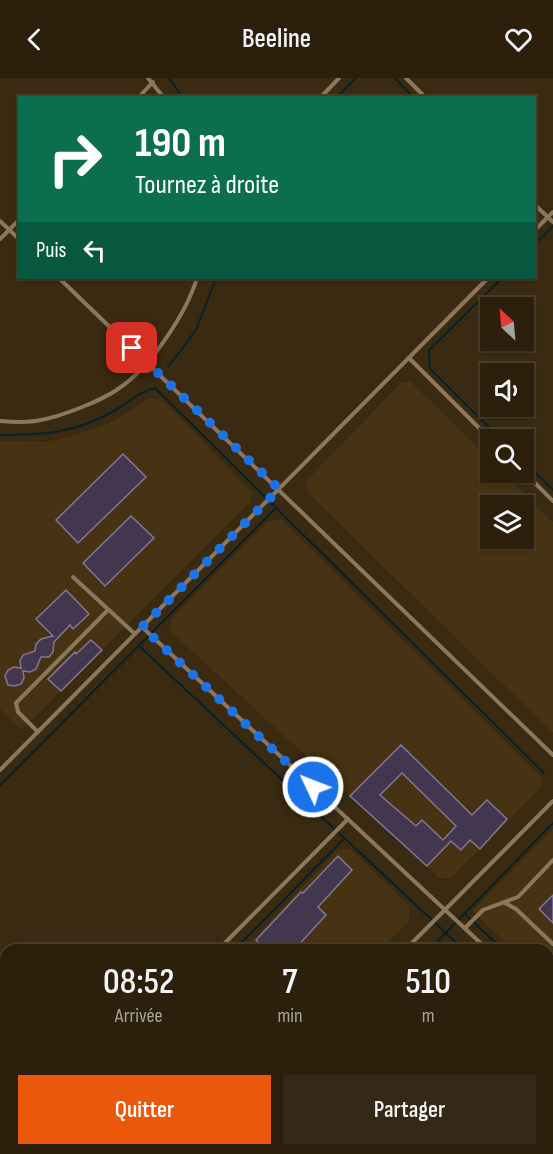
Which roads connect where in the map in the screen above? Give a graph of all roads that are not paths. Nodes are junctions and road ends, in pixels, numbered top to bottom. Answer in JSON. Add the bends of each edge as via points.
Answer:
{"nodes":[{"id":1,"x":148,"y":78,"type":"edge"},
{"id":2,"x":339,"y":78,"type":"edge"},
{"id":3,"x":406,"y":78,"type":"edge"},
{"id":4,"x":153,"y":82,"type":"junction"},
{"id":5,"x":140,"y":96,"type":"edge"},
{"id":6,"x":163,"y":96,"type":"edge"},
{"id":7,"x":322,"y":96,"type":"edge"},
{"id":8,"x":424,"y":96,"type":"edge"},
{"id":9,"x":536,"y":206,"type":"edge"},
{"id":10,"x":553,"y":212,"type":"edge"},
{"id":11,"x":0,"y":221,"type":"edge"},
{"id":12,"x":18,"y":221,"type":"edge"},
{"id":13,"x":553,"y":222,"type":"edge"},
{"id":14,"x":536,"y":229,"type":"edge"},
{"id":15,"x":9,"y":230,"type":"junction"},
{"id":16,"x":18,"y":238,"type":"edge"},
{"id":17,"x":0,"y":239,"type":"edge"},
{"id":18,"x":60,"y":279,"type":"edge"},
{"id":19,"x":197,"y":279,"type":"edge"},
{"id":20,"x":487,"y":279,"type":"edge"},
{"id":21,"x":409,"y":358,"type":"junction"},
{"id":22,"x":147,"y":362,"type":"junction"},
{"id":23,"x":0,"y":421,"type":"edge"},
{"id":24,"x":480,"y":429,"type":"edge"},
{"id":25,"x":534,"y":482,"type":"edge"},
{"id":26,"x":279,"y":489,"type":"junction"},
{"id":27,"x":553,"y":501,"type":"edge"},
{"id":28,"x":73,"y":577,"type":"dead end"},
{"id":29,"x":108,"y":610,"type":"junction"},
{"id":30,"x":142,"y":627,"type":"junction"},
{"id":31,"x":135,"y":634,"type":"junction"},
{"id":32,"x":38,"y":732,"type":"junction"},
{"id":33,"x":553,"y":755,"type":"edge"},
{"id":34,"x":0,"y":770,"type":"edge"},
{"id":35,"x":553,"y":801,"type":"edge"},
{"id":36,"x":348,"y":819,"type":"junction"},
{"id":37,"x":553,"y":860,"type":"edge"},
{"id":38,"x":504,"y":903,"type":"junction"},
{"id":39,"x":444,"y":909,"type":"junction"},
{"id":40,"x":465,"y":928,"type":"junction"},
{"id":41,"x":224,"y":944,"type":"edge"},
{"id":42,"x":411,"y":944,"type":"edge"},
{"id":43,"x":482,"y":944,"type":"edge"},
{"id":44,"x":553,"y":944,"type":"edge"}],
"edges":[{"from":1,"to":4,"type":"lane"},
{"from":2,"to":7,"type":"lane"},
{"from":3,"to":8,"type":"lane"},
{"from":4,"to":5,"type":"lane"},
{"from":4,"to":6,"type":"lane"},
{"from":9,"to":13,"type":"lane"},
{"from":10,"to":14,"type":"lane"},
{"from":11,"to":15,"type":"lane"},
{"from":12,"to":15,"type":"lane"},
{"from":15,"to":16,"type":"lane"},
{"from":15,"to":17,"type":"lane"},
{"from":18,"to":22,"type":"lane"},
{"from":19,"to":22,"type":"lane","via":[[178,320]]},
{"from":20,"to":21,"type":"lane"},
{"from":21,"to":24,"type":"lane"},
{"from":21,"to":26,"type":"lane"},
{"from":22,"to":23,"type":"lane","via":[[118,389],[81,407],[41,420]]},
{"from":22,"to":26,"type":"lane"},
{"from":25,"to":27,"type":"lane"},
{"from":26,"to":30,"type":"lane"},
{"from":26,"to":33,"type":"lane"},
{"from":28,"to":29,"type":"lane"},
{"from":29,"to":31,"type":"lane"},
{"from":29,"to":32,"type":"lane","via":[[16,702],[18,712]]},
{"from":30,"to":31,"type":"lane"},
{"from":30,"to":36,"type":"lane"},
{"from":31,"to":32,"type":"lane"},
{"from":32,"to":34,"type":"lane"},
{"from":35,"to":39,"type":"lane"},
{"from":36,"to":39,"type":"lane"},
{"from":36,"to":41,"type":"lane"},
{"from":37,"to":38,"type":"lane","via":[[518,897]]},
{"from":38,"to":40,"type":"lane","via":[[483,910]]},
{"from":38,"to":44,"type":"lane","via":[[516,909]]},
{"from":39,"to":40,"type":"lane"},
{"from":39,"to":42,"type":"lane"},
{"from":40,"to":43,"type":"lane"}]}
